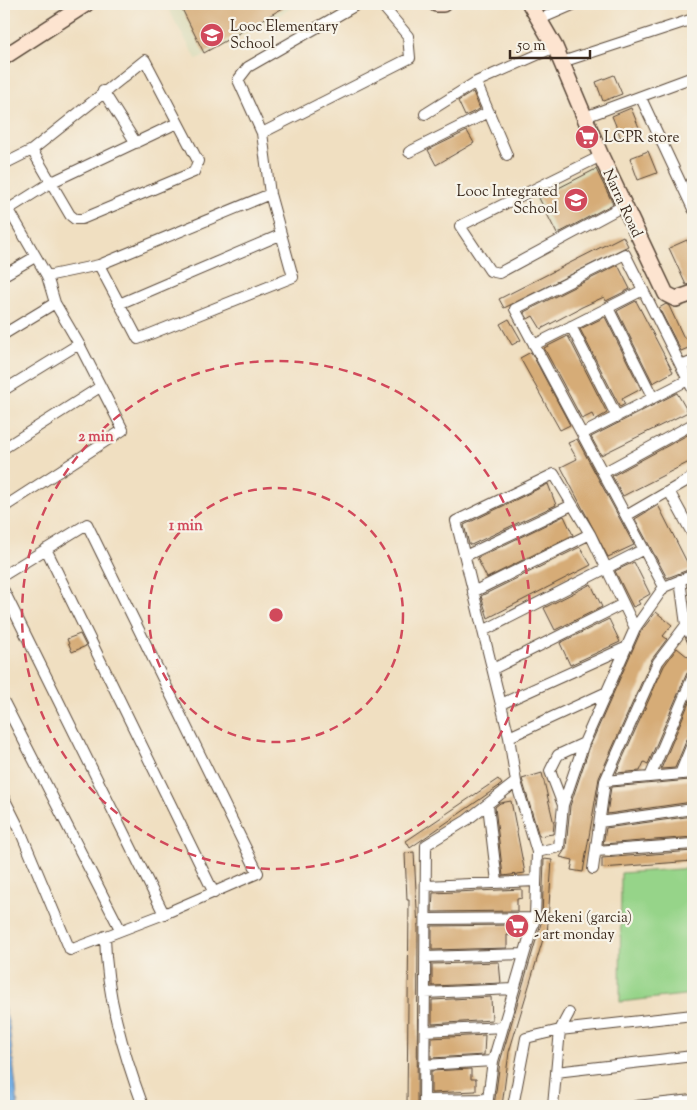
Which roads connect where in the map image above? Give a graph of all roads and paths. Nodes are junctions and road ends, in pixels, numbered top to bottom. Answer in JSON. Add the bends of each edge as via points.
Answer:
{"nodes":[{"id":1,"x":358,"y":4,"type":"edge"},
{"id":2,"x":381,"y":4,"type":"edge"},
{"id":3,"x":436,"y":4,"type":"edge"},
{"id":4,"x":443,"y":4,"type":"edge"},
{"id":5,"x":530,"y":4,"type":"edge"},
{"id":6,"x":575,"y":4,"type":"edge"},
{"id":7,"x":80,"y":6,"type":"edge"},
{"id":8,"x":693,"y":19,"type":"edge"},
{"id":9,"x":538,"y":20,"type":"junction"},
{"id":10,"x":555,"y":47,"type":"junction"},
{"id":11,"x":4,"y":57,"type":"edge"},
{"id":12,"x":562,"y":62,"type":"junction"},
{"id":13,"x":693,"y":77,"type":"edge"},
{"id":14,"x":476,"y":82,"type":"junction"},
{"id":15,"x":103,"y":91,"type":"junction"},
{"id":16,"x":641,"y":98,"type":"junction"},
{"id":17,"x":489,"y":112,"type":"junction"},
{"id":18,"x":425,"y":114,"type":"dead end"},
{"id":19,"x":585,"y":117,"type":"junction"},
{"id":20,"x":176,"y":123,"type":"junction"},
{"id":21,"x":262,"y":133,"type":"junction"},
{"id":22,"x":136,"y":143,"type":"junction"},
{"id":23,"x":32,"y":150,"type":"junction"},
{"id":24,"x":409,"y":152,"type":"dead end"},
{"id":25,"x":507,"y":155,"type":"dead end"},
{"id":26,"x":601,"y":156,"type":"junction"},
{"id":27,"x":4,"y":164,"type":"edge"},
{"id":28,"x":50,"y":183,"type":"junction"},
{"id":29,"x":270,"y":194,"type":"junction"},
{"id":30,"x":625,"y":205,"type":"junction"},
{"id":31,"x":693,"y":209,"type":"edge"},
{"id":32,"x":6,"y":211,"type":"edge"},
{"id":33,"x":280,"y":235,"type":"junction"},
{"id":34,"x":35,"y":257,"type":"junction"},
{"id":35,"x":100,"y":265,"type":"junction"},
{"id":36,"x":4,"y":275,"type":"edge"},
{"id":37,"x":46,"y":276,"type":"junction"},
{"id":38,"x":643,"y":290,"type":"junction"},
{"id":39,"x":693,"y":293,"type":"edge"},
{"id":40,"x":55,"y":303,"type":"junction"},
{"id":41,"x":119,"y":304,"type":"junction"},
{"id":42,"x":608,"y":308,"type":"junction"},
{"id":43,"x":571,"y":326,"type":"junction"},
{"id":44,"x":4,"y":334,"type":"edge"},
{"id":45,"x":79,"y":344,"type":"junction"},
{"id":46,"x":534,"y":345,"type":"junction"},
{"id":47,"x":693,"y":360,"type":"edge"},
{"id":48,"x":681,"y":366,"type":"junction"},
{"id":49,"x":691,"y":385,"type":"edge"},
{"id":50,"x":100,"y":387,"type":"junction"},
{"id":51,"x":4,"y":390,"type":"edge"},
{"id":52,"x":653,"y":398,"type":"junction"},
{"id":53,"x":617,"y":417,"type":"junction"},
{"id":54,"x":693,"y":424,"type":"edge"},
{"id":55,"x":582,"y":434,"type":"junction"},
{"id":56,"x":4,"y":448,"type":"edge"},
{"id":57,"x":603,"y":473,"type":"junction"},
{"id":58,"x":693,"y":478,"type":"edge"},
{"id":59,"x":669,"y":491,"type":"junction"},
{"id":60,"x":572,"y":505,"type":"junction"},
{"id":61,"x":4,"y":507,"type":"edge"},
{"id":62,"x":626,"y":516,"type":"junction"},
{"id":63,"x":590,"y":534,"type":"junction"},
{"id":64,"x":693,"y":536,"type":"edge"},
{"id":65,"x":46,"y":549,"type":"junction"},
{"id":66,"x":644,"y":549,"type":"junction"},
{"id":67,"x":465,"y":556,"type":"junction"},
{"id":68,"x":607,"y":567,"type":"junction"},
{"id":69,"x":4,"y":575,"type":"edge"},
{"id":70,"x":693,"y":575,"type":"edge"},
{"id":71,"x":680,"y":580,"type":"junction"},
{"id":72,"x":664,"y":587,"type":"junction"},
{"id":73,"x":4,"y":591,"type":"edge"},
{"id":74,"x":473,"y":592,"type":"junction"},
{"id":75,"x":623,"y":604,"type":"junction"},
{"id":76,"x":689,"y":623,"type":"edge"},
{"id":77,"x":635,"y":628,"type":"junction"},
{"id":78,"x":483,"y":631,"type":"junction"},
{"id":79,"x":693,"y":641,"type":"edge"},
{"id":80,"x":627,"y":647,"type":"junction"},
{"id":81,"x":492,"y":669,"type":"junction"},
{"id":82,"x":693,"y":676,"type":"edge"},
{"id":83,"x":607,"y":692,"type":"junction"},
{"id":84,"x":4,"y":702,"type":"edge"},
{"id":85,"x":501,"y":704,"type":"junction"},
{"id":86,"x":509,"y":737,"type":"junction"},
{"id":87,"x":693,"y":742,"type":"edge"},
{"id":88,"x":584,"y":743,"type":"junction"},
{"id":89,"x":693,"y":773,"type":"edge"},
{"id":90,"x":680,"y":774,"type":"junction"},
{"id":91,"x":650,"y":777,"type":"junction"},
{"id":92,"x":605,"y":781,"type":"junction"},
{"id":93,"x":516,"y":782,"type":"junction"},
{"id":94,"x":4,"y":798,"type":"edge"},
{"id":95,"x":488,"y":805,"type":"junction"},
{"id":96,"x":563,"y":805,"type":"junction"},
{"id":97,"x":693,"y":809,"type":"edge"},
{"id":98,"x":600,"y":822,"type":"junction"},
{"id":99,"x":693,"y":844,"type":"edge"},
{"id":100,"x":596,"y":851,"type":"junction"},
{"id":101,"x":537,"y":852,"type":"junction"},
{"id":102,"x":593,"y":869,"type":"dead end"},
{"id":103,"x":536,"y":881,"type":"junction"},
{"id":104,"x":497,"y":882,"type":"junction"},
{"id":105,"x":426,"y":886,"type":"junction"},
{"id":106,"x":214,"y":893,"type":"junction"},
{"id":107,"x":164,"y":914,"type":"junction"},
{"id":108,"x":535,"y":918,"type":"junction"},
{"id":109,"x":426,"y":919,"type":"junction"},
{"id":110,"x":120,"y":929,"type":"junction"},
{"id":111,"x":105,"y":936,"type":"junction"},
{"id":112,"x":523,"y":954,"type":"junction"},
{"id":113,"x":425,"y":957,"type":"junction"},
{"id":114,"x":513,"y":989,"type":"junction"},
{"id":115,"x":425,"y":993,"type":"junction"},
{"id":116,"x":569,"y":1013,"type":"dead end"},
{"id":117,"x":693,"y":1015,"type":"edge"},
{"id":118,"x":503,"y":1027,"type":"junction"},
{"id":119,"x":560,"y":1030,"type":"junction"},
{"id":120,"x":424,"y":1031,"type":"junction"},
{"id":121,"x":693,"y":1056,"type":"edge"},
{"id":122,"x":493,"y":1061,"type":"junction"},
{"id":123,"x":424,"y":1065,"type":"junction"},
{"id":124,"x":556,"y":1072,"type":"junction"},
{"id":125,"x":693,"y":1100,"type":"edge"},
{"id":126,"x":424,"y":1103,"type":"edge"},
{"id":127,"x":487,"y":1103,"type":"edge"},
{"id":128,"x":675,"y":1104,"type":"edge"},
{"id":129,"x":143,"y":1106,"type":"edge"},
{"id":130,"x":513,"y":1106,"type":"edge"},
{"id":131,"x":553,"y":1106,"type":"edge"},
{"id":132,"x":636,"y":1106,"type":"edge"}],
"edges":[{"from":1,"to":21,"type":"street","via":[[248,67],[238,80]]},
{"from":2,"to":21,"type":"street","via":[[408,36],[410,58]]},
{"from":3,"to":4,"type":"main road"},
{"from":5,"to":9,"type":"main road","name":"Narra Road"},
{"from":6,"to":9,"type":"street"},
{"from":7,"to":11,"type":"main road"},
{"from":8,"to":12,"type":"street"},
{"from":9,"to":10,"type":"main road","name":"Narra Road"},
{"from":10,"to":12,"type":"main road","name":"Narra Road"},
{"from":10,"to":14,"type":"street"},
{"from":12,"to":19,"type":"main road","name":"Narra Road"},
{"from":13,"to":16,"type":"street"},
{"from":14,"to":17,"type":"street"},
{"from":14,"to":18,"type":"street"},
{"from":15,"to":20,"type":"street","via":[[146,60]]},
{"from":15,"to":22,"type":"street"},
{"from":15,"to":23,"type":"street"},
{"from":16,"to":19,"type":"street"},
{"from":16,"to":31,"type":"street"},
{"from":17,"to":24,"type":"street"},
{"from":17,"to":25,"type":"street"},
{"from":19,"to":26,"type":"main road","name":"Narra Road"},
{"from":20,"to":22,"type":"street"},
{"from":20,"to":28,"type":"street","via":[[198,160],[194,172],[82,219],[70,215]]},
{"from":21,"to":29,"type":"street"},
{"from":22,"to":28,"type":"street"},
{"from":23,"to":27,"type":"street"},
{"from":23,"to":28,"type":"street"},
{"from":26,"to":30,"type":"main road","name":"Narra Road"},
{"from":26,"to":30,"type":"street","via":[[460,226],[490,271],[499,273]]},
{"from":28,"to":32,"type":"street"},
{"from":29,"to":33,"type":"street"},
{"from":29,"to":35,"type":"street"},
{"from":30,"to":39,"type":"main road","name":"Narra Road","via":[[666,294],[676,299]]},
{"from":32,"to":34,"type":"street"},
{"from":33,"to":41,"type":"street"},
{"from":33,"to":41,"type":"street","via":[[293,277],[138,339]]},
{"from":34,"to":36,"type":"street"},
{"from":34,"to":37,"type":"street"},
{"from":35,"to":37,"type":"street"},
{"from":35,"to":41,"type":"street"},
{"from":37,"to":40,"type":"street"},
{"from":38,"to":42,"type":"street"},
{"from":38,"to":46,"type":"street","via":[[625,254],[515,309]]},
{"from":38,"to":48,"type":"street"},
{"from":40,"to":44,"type":"street"},
{"from":40,"to":45,"type":"street"},
{"from":42,"to":43,"type":"street"},
{"from":42,"to":52,"type":"street"},
{"from":43,"to":46,"type":"street"},
{"from":43,"to":53,"type":"street"},
{"from":45,"to":50,"type":"street"},
{"from":45,"to":51,"type":"street"},
{"from":46,"to":55,"type":"street"},
{"from":47,"to":48,"type":"street"},
{"from":48,"to":49,"type":"street"},
{"from":49,"to":52,"type":"street"},
{"from":50,"to":56,"type":"street"},
{"from":50,"to":61,"type":"street","via":[[123,430]]},
{"from":52,"to":53,"type":"street"},
{"from":53,"to":55,"type":"street"},
{"from":54,"to":57,"type":"street"},
{"from":55,"to":57,"type":"street"},
{"from":57,"to":62,"type":"street"},
{"from":58,"to":59,"type":"street"},
{"from":59,"to":62,"type":"street"},
{"from":59,"to":64,"type":"street"},
{"from":60,"to":63,"type":"street"},
{"from":60,"to":67,"type":"street"},
{"from":60,"to":67,"type":"street","via":[[554,474],[456,521]]},
{"from":62,"to":66,"type":"street"},
{"from":63,"to":68,"type":"street"},
{"from":63,"to":74,"type":"street"},
{"from":65,"to":69,"type":"street"},
{"from":65,"to":106,"type":"street"},
{"from":65,"to":106,"type":"street","via":[[87,524],[258,873]]},
{"from":66,"to":68,"type":"street"},
{"from":66,"to":72,"type":"street"},
{"from":67,"to":74,"type":"street"},
{"from":68,"to":75,"type":"street"},
{"from":68,"to":78,"type":"street"},
{"from":70,"to":71,"type":"street"},
{"from":71,"to":72,"type":"street"},
{"from":71,"to":76,"type":"street"},
{"from":72,"to":77,"type":"street"},
{"from":73,"to":107,"type":"street"},
{"from":74,"to":78,"type":"street"},
{"from":75,"to":77,"type":"street"},
{"from":75,"to":81,"type":"street"},
{"from":76,"to":79,"type":"street"},
{"from":76,"to":92,"type":"street","via":[[658,662]]},
{"from":77,"to":80,"type":"street"},
{"from":78,"to":81,"type":"street"},
{"from":80,"to":83,"type":"street"},
{"from":80,"to":85,"type":"street"},
{"from":81,"to":85,"type":"street"},
{"from":82,"to":91,"type":"street"},
{"from":83,"to":86,"type":"street"},
{"from":83,"to":88,"type":"street"},
{"from":84,"to":110,"type":"street"},
{"from":85,"to":86,"type":"street"},
{"from":86,"to":93,"type":"street"},
{"from":87,"to":90,"type":"street"},
{"from":88,"to":96,"type":"street"},
{"from":88,"to":96,"type":"street","via":[[558,755],[550,771]]},
{"from":89,"to":90,"type":"street"},
{"from":90,"to":91,"type":"street"},
{"from":91,"to":92,"type":"street"},
{"from":92,"to":98,"type":"street"},
{"from":93,"to":95,"type":"street"},
{"from":93,"to":101,"type":"street"},
{"from":94,"to":111,"type":"street","via":[[70,950]]},
{"from":95,"to":104,"type":"street"},
{"from":95,"to":105,"type":"street","via":[[426,845]]},
{"from":96,"to":101,"type":"street","via":[[560,847]]},
{"from":97,"to":98,"type":"street"},
{"from":98,"to":100,"type":"street"},
{"from":99,"to":100,"type":"street"},
{"from":100,"to":102,"type":"street"},
{"from":101,"to":103,"type":"street"},
{"from":103,"to":104,"type":"street"},
{"from":103,"to":108,"type":"street"},
{"from":104,"to":105,"type":"street"},
{"from":105,"to":109,"type":"street"},
{"from":106,"to":107,"type":"street"},
{"from":107,"to":110,"type":"street"},
{"from":108,"to":109,"type":"street"},
{"from":108,"to":112,"type":"street"},
{"from":109,"to":113,"type":"street"},
{"from":110,"to":111,"type":"street"},
{"from":111,"to":129,"type":"street","via":[[110,1000]]},
{"from":112,"to":113,"type":"street"},
{"from":112,"to":114,"type":"street"},
{"from":113,"to":115,"type":"street"},
{"from":114,"to":115,"type":"street"},
{"from":114,"to":118,"type":"street"},
{"from":115,"to":120,"type":"street"},
{"from":116,"to":119,"type":"street"},
{"from":117,"to":119,"type":"street"},
{"from":118,"to":120,"type":"street"},
{"from":118,"to":122,"type":"street"},
{"from":119,"to":124,"type":"street"},
{"from":119,"to":130,"type":"street","via":[[526,1038]]},
{"from":120,"to":123,"type":"street"},
{"from":121,"to":124,"type":"street"},
{"from":122,"to":123,"type":"street"},
{"from":122,"to":127,"type":"street"},
{"from":123,"to":126,"type":"street"},
{"from":124,"to":131,"type":"street"},
{"from":125,"to":128,"type":"street"},
{"from":126,"to":127,"type":"street"},
{"from":128,"to":132,"type":"street"}]}
